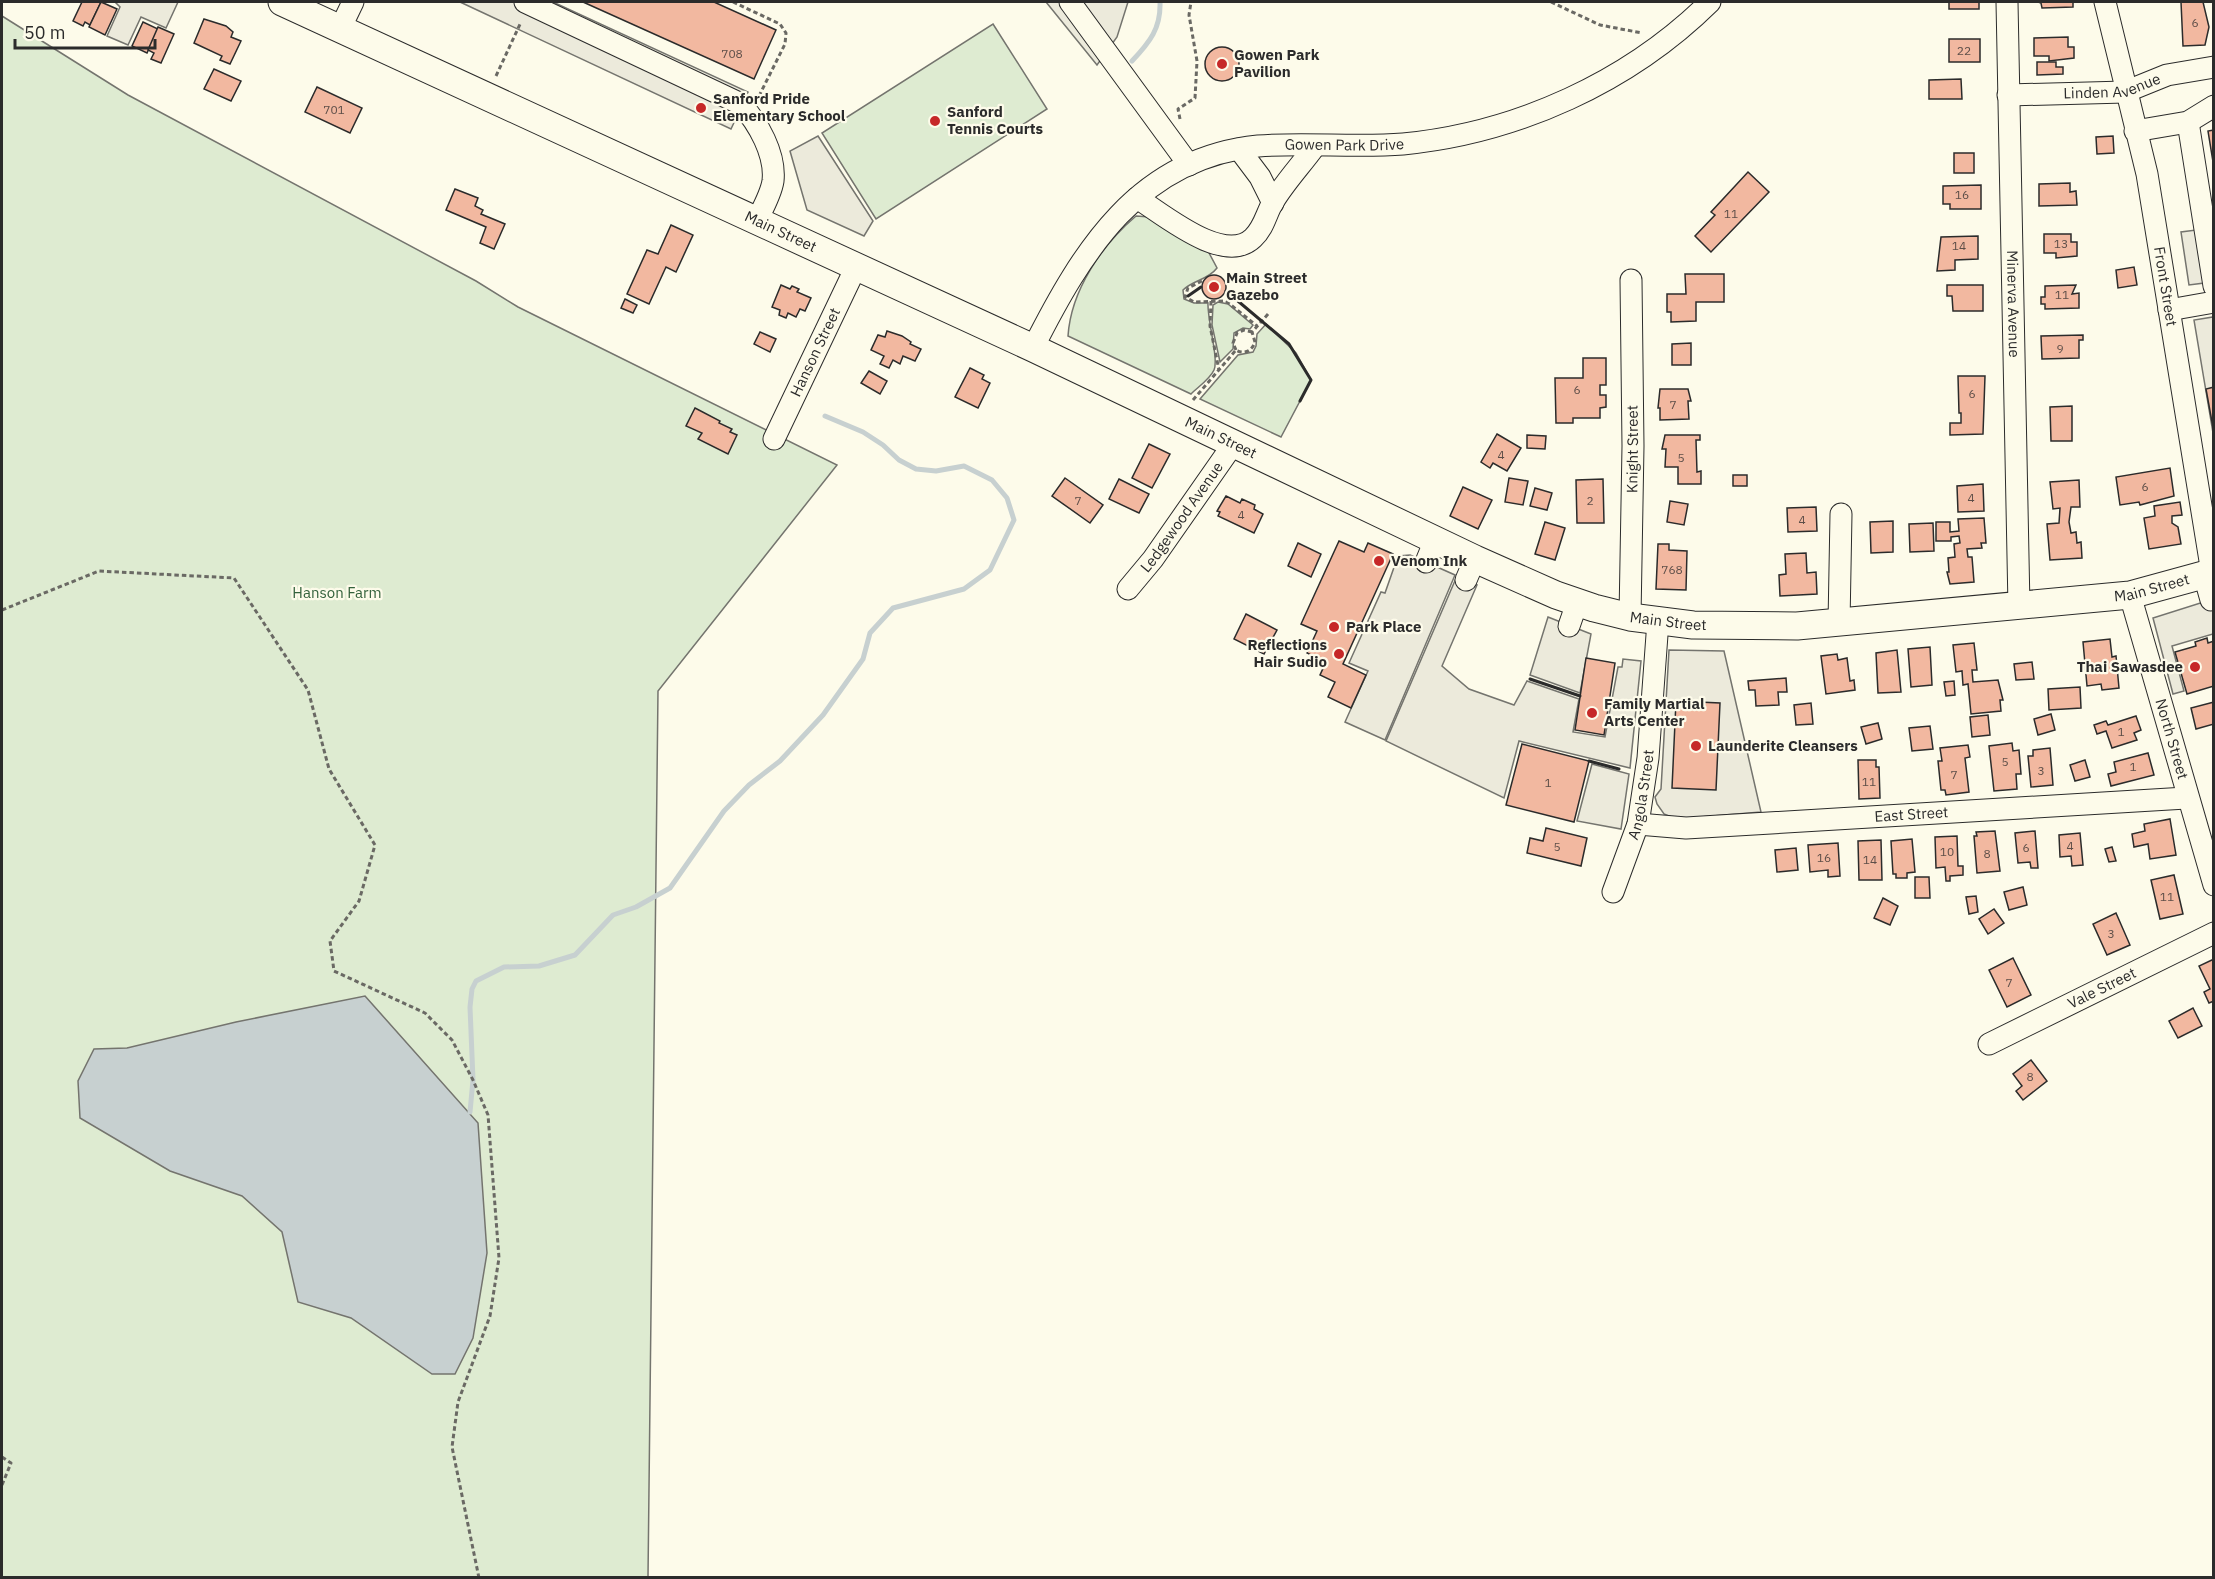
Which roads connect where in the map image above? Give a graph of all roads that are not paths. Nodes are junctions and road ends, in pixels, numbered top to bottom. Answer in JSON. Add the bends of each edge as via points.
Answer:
{"nodes":[{"id":1,"x":282,"y":2,"type":"edge"},
{"id":2,"x":353,"y":2,"type":"edge"},
{"id":3,"x":1070,"y":2,"type":"edge"},
{"id":4,"x":1710,"y":2,"type":"edge"},
{"id":5,"x":2007,"y":2,"type":"edge"},
{"id":6,"x":2105,"y":2,"type":"edge"},
{"id":7,"x":528,"y":3,"type":"edge"},
{"id":8,"x":340,"y":29,"type":"junction"},
{"id":9,"x":2214,"y":67,"type":"edge"},
{"id":10,"x":2125,"y":92,"type":"junction"},
{"id":11,"x":2008,"y":95,"type":"junction"},
{"id":12,"x":2214,"y":106,"type":"edge"},
{"id":13,"x":2188,"y":122,"type":"junction"},
{"id":14,"x":2135,"y":131,"type":"junction"},
{"id":15,"x":1315,"y":146,"type":"junction"},
{"id":16,"x":1239,"y":149,"type":"junction"},
{"id":17,"x":1189,"y":165,"type":"junction"},
{"id":18,"x":1137,"y":198,"type":"junction"},
{"id":19,"x":2206,"y":200,"type":"edge"},
{"id":20,"x":1272,"y":203,"type":"junction"},
{"id":21,"x":757,"y":220,"type":"junction"},
{"id":22,"x":856,"y":267,"type":"junction"},
{"id":23,"x":1631,"y":280,"type":"dead end"},
{"id":24,"x":2214,"y":286,"type":"edge"},
{"id":25,"x":2214,"y":302,"type":"edge"},
{"id":26,"x":2169,"y":310,"type":"junction"},
{"id":27,"x":1033,"y":348,"type":"junction"},
{"id":28,"x":774,"y":439,"type":"dead end"},
{"id":29,"x":1234,"y":443,"type":"junction"},
{"id":30,"x":1841,"y":514,"type":"dead end"},
{"id":31,"x":2210,"y":580,"type":"edge"},
{"id":32,"x":1128,"y":589,"type":"dead end"},
{"id":33,"x":2130,"y":595,"type":"junction"},
{"id":34,"x":2019,"y":607,"type":"junction"},
{"id":35,"x":1630,"y":617,"type":"junction"},
{"id":36,"x":1658,"y":621,"type":"junction"},
{"id":37,"x":1839,"y":623,"type":"junction"},
{"id":38,"x":2186,"y":798,"type":"junction"},
{"id":39,"x":1635,"y":809,"type":"junction"},
{"id":40,"x":2214,"y":885,"type":"edge"},
{"id":41,"x":1613,"y":892,"type":"dead end"},
{"id":42,"x":2214,"y":933,"type":"edge"},
{"id":43,"x":1989,"y":1044,"type":"dead end"}],
"edges":[{"from":1,"to":8,"type":"main road","name":"Main Street"},
{"from":2,"to":8,"type":"street"},
{"from":3,"to":17,"type":"street"},
{"from":4,"to":15,"type":"street","name":"Gowen Park Drive","via":[[1657,48],[1603,81],[1546,108],[1441,139]]},
{"from":5,"to":11,"type":"street","name":"Minerva Avenue"},
{"from":6,"to":10,"type":"street","name":"Front Street"},
{"from":7,"to":21,"type":"street","via":[[741,104],[751,114],[771,154],[773,168],[771,187]]},
{"from":8,"to":21,"type":"main road","name":"Main Street"},
{"from":9,"to":10,"type":"street","name":"Linden Avenue","via":[[2167,75]]},
{"from":10,"to":11,"type":"street","name":"Linden Avenue"},
{"from":10,"to":14,"type":"street","name":"Front Street"},
{"from":11,"to":34,"type":"street","name":"Minerva Avenue"},
{"from":12,"to":13,"type":"street"},
{"from":13,"to":14,"type":"street"},
{"from":13,"to":19,"type":"street"},
{"from":14,"to":26,"type":"street","name":"Front Street","via":[[2147,174]]},
{"from":15,"to":16,"type":"street","name":"Gowen Park Drive"},
{"from":15,"to":20,"type":"street"},
{"from":16,"to":17,"type":"street","name":"Gowen Park Drive"},
{"from":16,"to":20,"type":"street","via":[[1260,177]]},
{"from":17,"to":18,"type":"street","name":"Gowen Park Drive"},
{"from":18,"to":20,"type":"street","via":[[1205,240],[1233,247],[1253,239],[1266,221]]},
{"from":18,"to":27,"type":"street","name":"Gowen Park Drive","via":[[1086,252]]},
{"from":19,"to":24,"type":"street"},
{"from":21,"to":22,"type":"main road","name":"Main Street"},
{"from":22,"to":27,"type":"main road","name":"Main Street"},
{"from":22,"to":28,"type":"street","name":"Hanson Street"},
{"from":23,"to":35,"type":"street","name":"Knight Street"},
{"from":25,"to":26,"type":"street"},
{"from":26,"to":31,"type":"street","name":"Front Street"},
{"from":27,"to":29,"type":"main road","name":"Main Street"},
{"from":29,"to":32,"type":"street","name":"Ledgewood Avenue"},
{"from":29,"to":35,"type":"main road","name":"Main Street","via":[[1471,570],[1573,614]]},
{"from":30,"to":37,"type":"street"},
{"from":31,"to":33,"type":"main road","name":"Main Street"},
{"from":33,"to":34,"type":"main road","name":"Main Street"},
{"from":33,"to":38,"type":"street","name":"North Street","via":[[2150,638]]},
{"from":34,"to":37,"type":"main road","name":"Main Street"},
{"from":35,"to":36,"type":"main road","name":"Main Street"},
{"from":36,"to":37,"type":"main road","name":"Main Street","via":[[1728,627]]},
{"from":36,"to":39,"type":"street","name":"Angola Street"},
{"from":38,"to":39,"type":"street","name":"East Street","via":[[1686,828]]},
{"from":38,"to":40,"type":"street","name":"North Street"},
{"from":39,"to":41,"type":"street","name":"Angola Street"},
{"from":42,"to":43,"type":"street","name":"Vale Street"}]}
